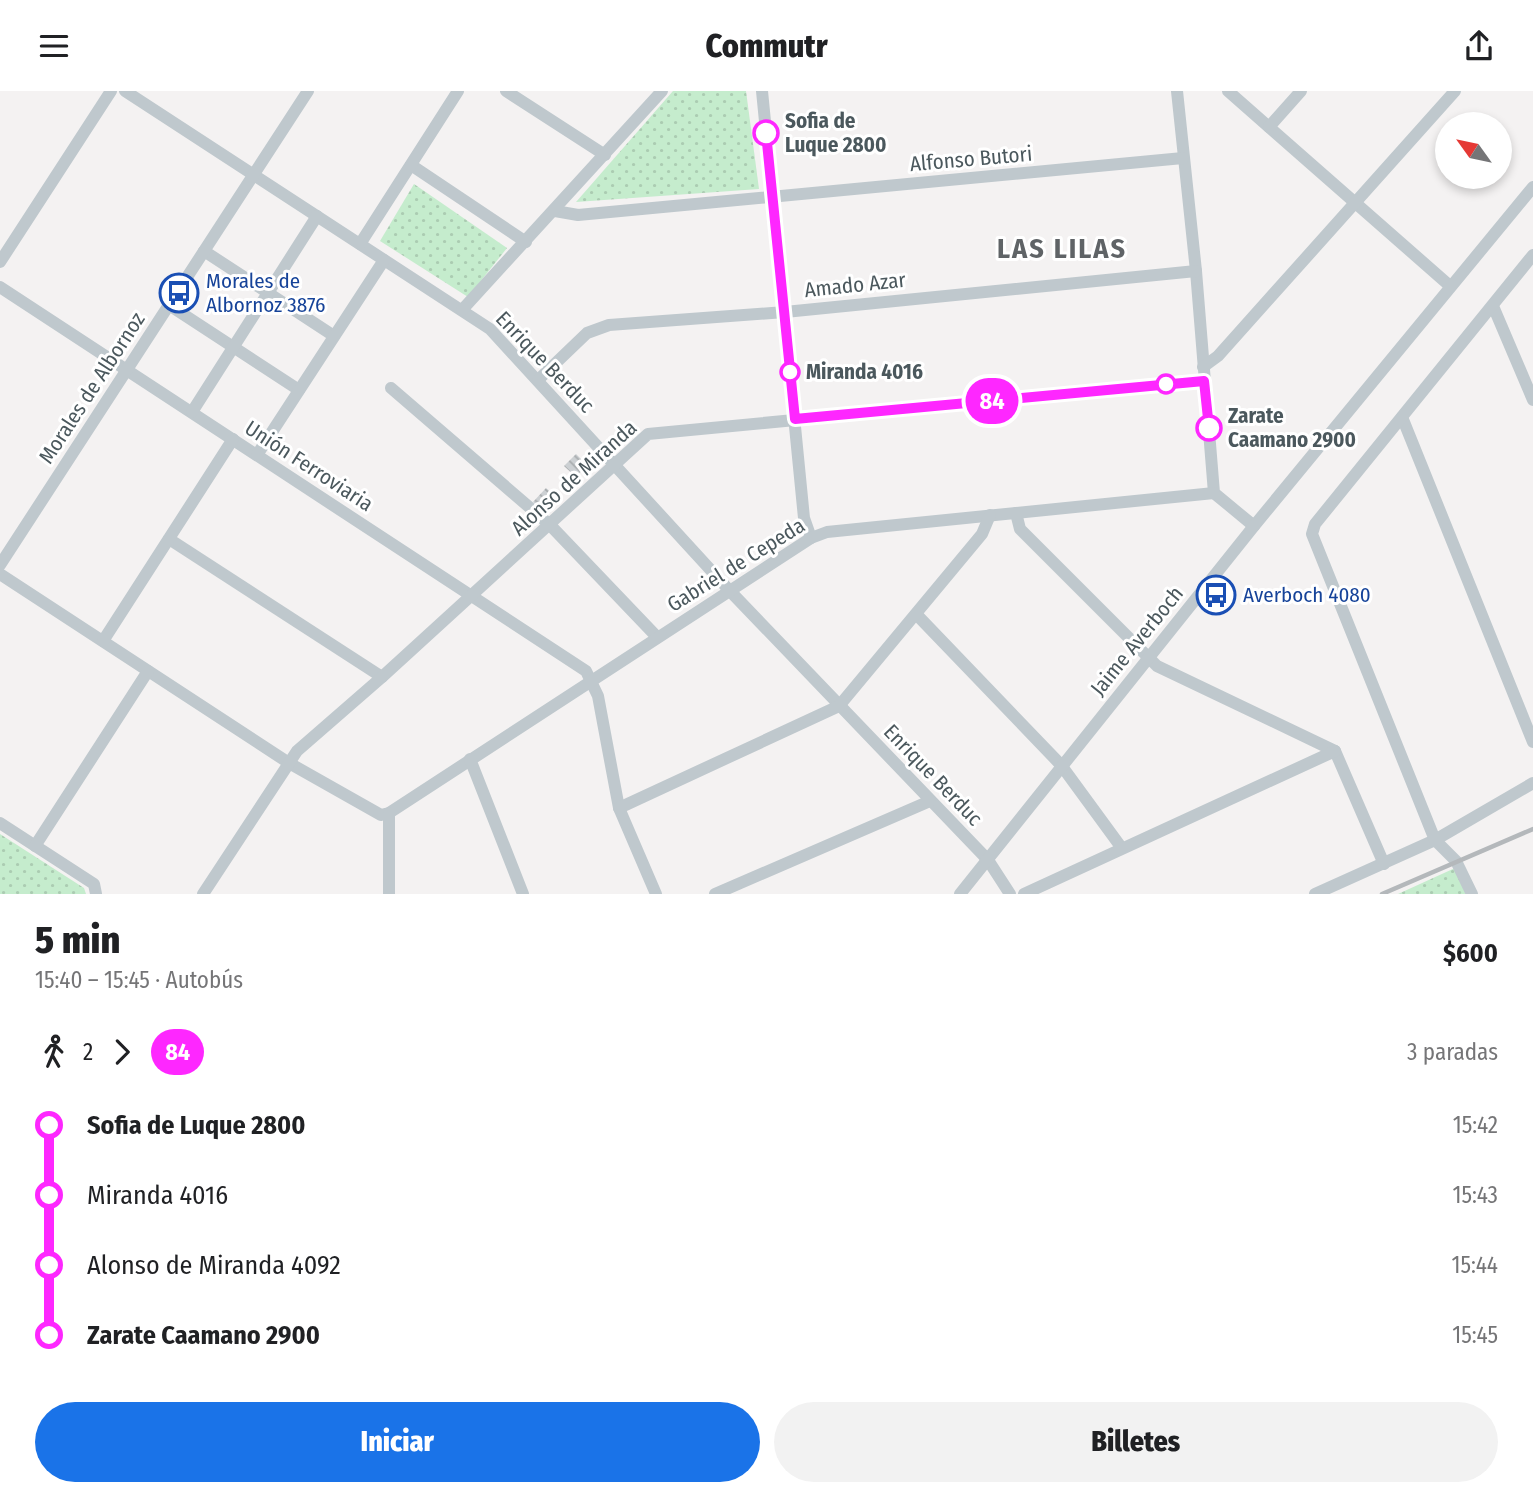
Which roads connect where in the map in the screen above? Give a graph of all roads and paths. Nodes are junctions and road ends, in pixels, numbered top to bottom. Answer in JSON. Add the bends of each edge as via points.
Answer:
{"nodes":[{"id":1,"x":111,"y":91,"type":"edge"},
{"id":2,"x":125,"y":91,"type":"edge"},
{"id":3,"x":308,"y":91,"type":"edge"},
{"id":4,"x":458,"y":91,"type":"edge"},
{"id":5,"x":506,"y":91,"type":"edge"},
{"id":6,"x":662,"y":91,"type":"edge"},
{"id":7,"x":762,"y":91,"type":"edge"},
{"id":8,"x":1177,"y":91,"type":"edge"},
{"id":9,"x":1228,"y":91,"type":"edge"},
{"id":10,"x":1301,"y":91,"type":"edge"},
{"id":11,"x":1455,"y":91,"type":"edge"},
{"id":12,"x":1269,"y":127,"type":"junction"},
{"id":13,"x":605,"y":155,"type":"junction"},
{"id":14,"x":1183,"y":158,"type":"junction"},
{"id":15,"x":411,"y":165,"type":"junction"},
{"id":16,"x":254,"y":175,"type":"junction"},
{"id":17,"x":1533,"y":187,"type":"edge"},
{"id":18,"x":771,"y":197,"type":"junction"},
{"id":19,"x":1355,"y":202,"type":"junction"},
{"id":20,"x":555,"y":211,"type":"junction"},
{"id":21,"x":317,"y":216,"type":"junction"},
{"id":22,"x":526,"y":242,"type":"junction"},
{"id":23,"x":360,"y":244,"type":"junction"},
{"id":24,"x":204,"y":251,"type":"junction"},
{"id":25,"x":1533,"y":255,"type":"edge"},
{"id":26,"x":384,"y":260,"type":"junction"},
{"id":27,"x":0,"y":262,"type":"edge"},
{"id":28,"x":1196,"y":271,"type":"junction"},
{"id":29,"x":1450,"y":286,"type":"junction"},
{"id":30,"x":0,"y":287,"type":"edge"},
{"id":31,"x":268,"y":293,"type":"junction"},
{"id":32,"x":169,"y":305,"type":"junction"},
{"id":33,"x":1493,"y":306,"type":"junction"},
{"id":34,"x":462,"y":310,"type":"junction"},
{"id":35,"x":785,"y":312,"type":"junction"},
{"id":36,"x":334,"y":336,"type":"junction"},
{"id":37,"x":233,"y":347,"type":"junction"},
{"id":38,"x":1203,"y":367,"type":"junction"},
{"id":39,"x":127,"y":370,"type":"junction"},
{"id":40,"x":538,"y":380,"type":"junction"},
{"id":41,"x":1204,"y":381,"type":"junction"},
{"id":42,"x":391,"y":388,"type":"dead end"},
{"id":43,"x":299,"y":390,"type":"junction"},
{"id":44,"x":1533,"y":400,"type":"edge"},
{"id":45,"x":192,"y":412,"type":"junction"},
{"id":46,"x":1402,"y":417,"type":"junction"},
{"id":47,"x":795,"y":419,"type":"junction"},
{"id":48,"x":233,"y":439,"type":"junction"},
{"id":49,"x":257,"y":455,"type":"junction"},
{"id":50,"x":614,"y":463,"type":"junction"},
{"id":51,"x":1214,"y":493,"type":"junction"},
{"id":52,"x":1016,"y":513,"type":"junction"},
{"id":53,"x":990,"y":515,"type":"junction"},
{"id":54,"x":550,"y":525,"type":"junction"},
{"id":55,"x":1254,"y":526,"type":"junction"},
{"id":56,"x":811,"y":538,"type":"junction"},
{"id":57,"x":169,"y":539,"type":"junction"},
{"id":58,"x":0,"y":565,"type":"edge"},
{"id":59,"x":0,"y":574,"type":"edge"},
{"id":60,"x":729,"y":590,"type":"junction"},
{"id":61,"x":472,"y":595,"type":"junction"},
{"id":62,"x":917,"y":615,"type":"junction"},
{"id":63,"x":657,"y":637,"type":"junction"},
{"id":64,"x":103,"y":641,"type":"junction"},
{"id":65,"x":1149,"y":658,"type":"junction"},
{"id":66,"x":148,"y":671,"type":"junction"},
{"id":67,"x":382,"y":677,"type":"junction"},
{"id":68,"x":592,"y":681,"type":"junction"},
{"id":69,"x":839,"y":706,"type":"junction"},
{"id":70,"x":1533,"y":742,"type":"edge"},
{"id":71,"x":1335,"y":751,"type":"junction"},
{"id":72,"x":470,"y":759,"type":"junction"},
{"id":73,"x":289,"y":763,"type":"junction"},
{"id":74,"x":1062,"y":765,"type":"junction"},
{"id":75,"x":1533,"y":783,"type":"edge"},
{"id":76,"x":930,"y":801,"type":"junction"},
{"id":77,"x":619,"y":808,"type":"junction"},
{"id":78,"x":389,"y":813,"type":"junction"},
{"id":79,"x":0,"y":823,"type":"edge"},
{"id":80,"x":1435,"y":840,"type":"junction"},
{"id":81,"x":35,"y":846,"type":"junction"},
{"id":82,"x":1121,"y":847,"type":"junction"},
{"id":83,"x":988,"y":860,"type":"junction"},
{"id":84,"x":1384,"y":864,"type":"junction"},
{"id":85,"x":97,"y":891,"type":"edge"},
{"id":86,"x":203,"y":894,"type":"edge"},
{"id":87,"x":388,"y":894,"type":"edge"},
{"id":88,"x":523,"y":894,"type":"edge"},
{"id":89,"x":656,"y":894,"type":"edge"},
{"id":90,"x":715,"y":894,"type":"edge"},
{"id":91,"x":960,"y":894,"type":"edge"},
{"id":92,"x":1010,"y":894,"type":"edge"},
{"id":93,"x":1024,"y":894,"type":"edge"},
{"id":94,"x":1315,"y":894,"type":"edge"},
{"id":95,"x":1472,"y":894,"type":"edge"}],
"edges":[{"from":1,"to":27,"type":"street"},
{"from":2,"to":16,"type":"street","name":"Enrique Berduc"},
{"from":3,"to":16,"type":"street","name":"Morales de Albornoz"},
{"from":4,"to":15,"type":"street"},
{"from":5,"to":13,"type":"street"},
{"from":6,"to":13,"type":"street"},
{"from":7,"to":18,"type":"street"},
{"from":8,"to":14,"type":"street"},
{"from":9,"to":12,"type":"street"},
{"from":10,"to":12,"type":"street"},
{"from":11,"to":19,"type":"street"},
{"from":12,"to":19,"type":"street"},
{"from":13,"to":20,"type":"street"},
{"from":14,"to":18,"type":"street","name":"Alfonso Butori"},
{"from":14,"to":28,"type":"street"},
{"from":15,"to":22,"type":"street"},
{"from":15,"to":23,"type":"street"},
{"from":16,"to":21,"type":"street","name":"Enrique Berduc"},
{"from":16,"to":24,"type":"street","name":"Morales de Albornoz"},
{"from":17,"to":29,"type":"street","name":"Jaime Averboch"},
{"from":18,"to":20,"type":"street","name":"Alfonso Butori","via":[[578,215]]},
{"from":18,"to":35,"type":"street"},
{"from":19,"to":29,"type":"street"},
{"from":19,"to":38,"type":"street","via":[[1218,356]]},
{"from":20,"to":22,"type":"street"},
{"from":21,"to":23,"type":"street","name":"Enrique Berduc"},
{"from":21,"to":31,"type":"street"},
{"from":22,"to":34,"type":"street"},
{"from":23,"to":26,"type":"street","name":"Enrique Berduc"},
{"from":24,"to":31,"type":"street"},
{"from":24,"to":32,"type":"street","name":"Morales de Albornoz"},
{"from":25,"to":33,"type":"street"},
{"from":26,"to":34,"type":"street","name":"Enrique Berduc"},
{"from":26,"to":36,"type":"street"},
{"from":28,"to":35,"type":"street","name":"Amado Azar"},
{"from":28,"to":38,"type":"street"},
{"from":29,"to":55,"type":"street","name":"Jaime Averboch"},
{"from":30,"to":39,"type":"street","name":"Unión Ferroviaria"},
{"from":31,"to":36,"type":"street"},
{"from":31,"to":37,"type":"street"},
{"from":32,"to":37,"type":"street"},
{"from":32,"to":39,"type":"street","name":"Morales de Albornoz"},
{"from":33,"to":44,"type":"street"},
{"from":33,"to":46,"type":"street"},
{"from":34,"to":40,"type":"street","name":"Enrique Berduc","via":[[490,329]]},
{"from":35,"to":40,"type":"street","name":"Amado Azar","via":[[598,328]]},
{"from":35,"to":47,"type":"street"},
{"from":36,"to":43,"type":"street"},
{"from":37,"to":43,"type":"street"},
{"from":37,"to":45,"type":"street"},
{"from":38,"to":41,"type":"street"},
{"from":39,"to":45,"type":"street","name":"Unión Ferroviaria"},
{"from":39,"to":58,"type":"street","name":"Morales de Albornoz"},
{"from":40,"to":50,"type":"street","name":"Enrique Berduc"},
{"from":41,"to":47,"type":"street","name":"Alonso de Miranda"},
{"from":41,"to":51,"type":"street"},
{"from":42,"to":54,"type":"street"},
{"from":43,"to":49,"type":"street"},
{"from":45,"to":48,"type":"street","name":"Unión Ferroviaria"},
{"from":46,"to":70,"type":"street"},
{"from":46,"to":80,"type":"street","via":[[1315,524],[1314,543]]},
{"from":47,"to":50,"type":"street","name":"Alonso de Miranda","via":[[655,433],[640,439]]},
{"from":47,"to":56,"type":"street","via":[[804,518]]},
{"from":48,"to":49,"type":"street","name":"Unión Ferroviaria"},
{"from":48,"to":57,"type":"street"},
{"from":49,"to":61,"type":"street","name":"Unión Ferroviaria"},
{"from":50,"to":54,"type":"street","name":"Alonso de Miranda"},
{"from":50,"to":60,"type":"street","name":"Enrique Berduc"},
{"from":51,"to":52,"type":"street","name":"Gabriel de Cepeda"},
{"from":51,"to":55,"type":"street"},
{"from":52,"to":53,"type":"street","name":"Gabriel de Cepeda"},
{"from":52,"to":65,"type":"street","via":[[1020,529]]},
{"from":53,"to":56,"type":"street","name":"Gabriel de Cepeda","via":[[827,531]]},
{"from":53,"to":62,"type":"street","via":[[982,534]]},
{"from":54,"to":61,"type":"street","name":"Alonso de Miranda"},
{"from":54,"to":63,"type":"street"},
{"from":55,"to":65,"type":"street","name":"Jaime Averboch"},
{"from":56,"to":60,"type":"street","name":"Gabriel de Cepeda"},
{"from":57,"to":64,"type":"street"},
{"from":57,"to":67,"type":"street"},
{"from":59,"to":64,"type":"street"},
{"from":60,"to":63,"type":"street","name":"Gabriel de Cepeda"},
{"from":60,"to":69,"type":"street","name":"Enrique Berduc"},
{"from":61,"to":67,"type":"street","name":"Alonso de Miranda"},
{"from":61,"to":68,"type":"street","name":"Unión Ferroviaria","via":[[576,663]]},
{"from":62,"to":69,"type":"street"},
{"from":62,"to":74,"type":"street"},
{"from":63,"to":68,"type":"street","name":"Gabriel de Cepeda"},
{"from":64,"to":66,"type":"street"},
{"from":65,"to":71,"type":"street","via":[[1164,670]]},
{"from":65,"to":74,"type":"street","name":"Jaime Averboch"},
{"from":66,"to":73,"type":"street"},
{"from":66,"to":81,"type":"street"},
{"from":67,"to":73,"type":"street","name":"Alonso de Miranda"},
{"from":68,"to":72,"type":"street","name":"Gabriel de Cepeda"},
{"from":68,"to":77,"type":"street"},
{"from":69,"to":76,"type":"street","name":"Enrique Berduc"},
{"from":69,"to":77,"type":"street"},
{"from":71,"to":82,"type":"street"},
{"from":71,"to":84,"type":"street"},
{"from":72,"to":78,"type":"street","name":"Gabriel de Cepeda"},
{"from":72,"to":88,"type":"street"},
{"from":73,"to":78,"type":"street","via":[[373,813]]},
{"from":73,"to":86,"type":"street","name":"Alonso de Miranda"},
{"from":74,"to":82,"type":"street"},
{"from":74,"to":83,"type":"street","name":"Jaime Averboch"},
{"from":75,"to":80,"type":"street"},
{"from":76,"to":83,"type":"street","name":"Enrique Berduc"},
{"from":76,"to":90,"type":"street"},
{"from":77,"to":89,"type":"street"},
{"from":78,"to":87,"type":"street"},
{"from":79,"to":81,"type":"street"},
{"from":80,"to":84,"type":"street"},
{"from":80,"to":95,"type":"street","via":[[1456,861]]},
{"from":81,"to":85,"type":"street"},
{"from":82,"to":93,"type":"street"},
{"from":83,"to":91,"type":"street","name":"Jaime Averboch"},
{"from":83,"to":92,"type":"street","name":"Enrique Berduc"},
{"from":84,"to":94,"type":"street"}]}
